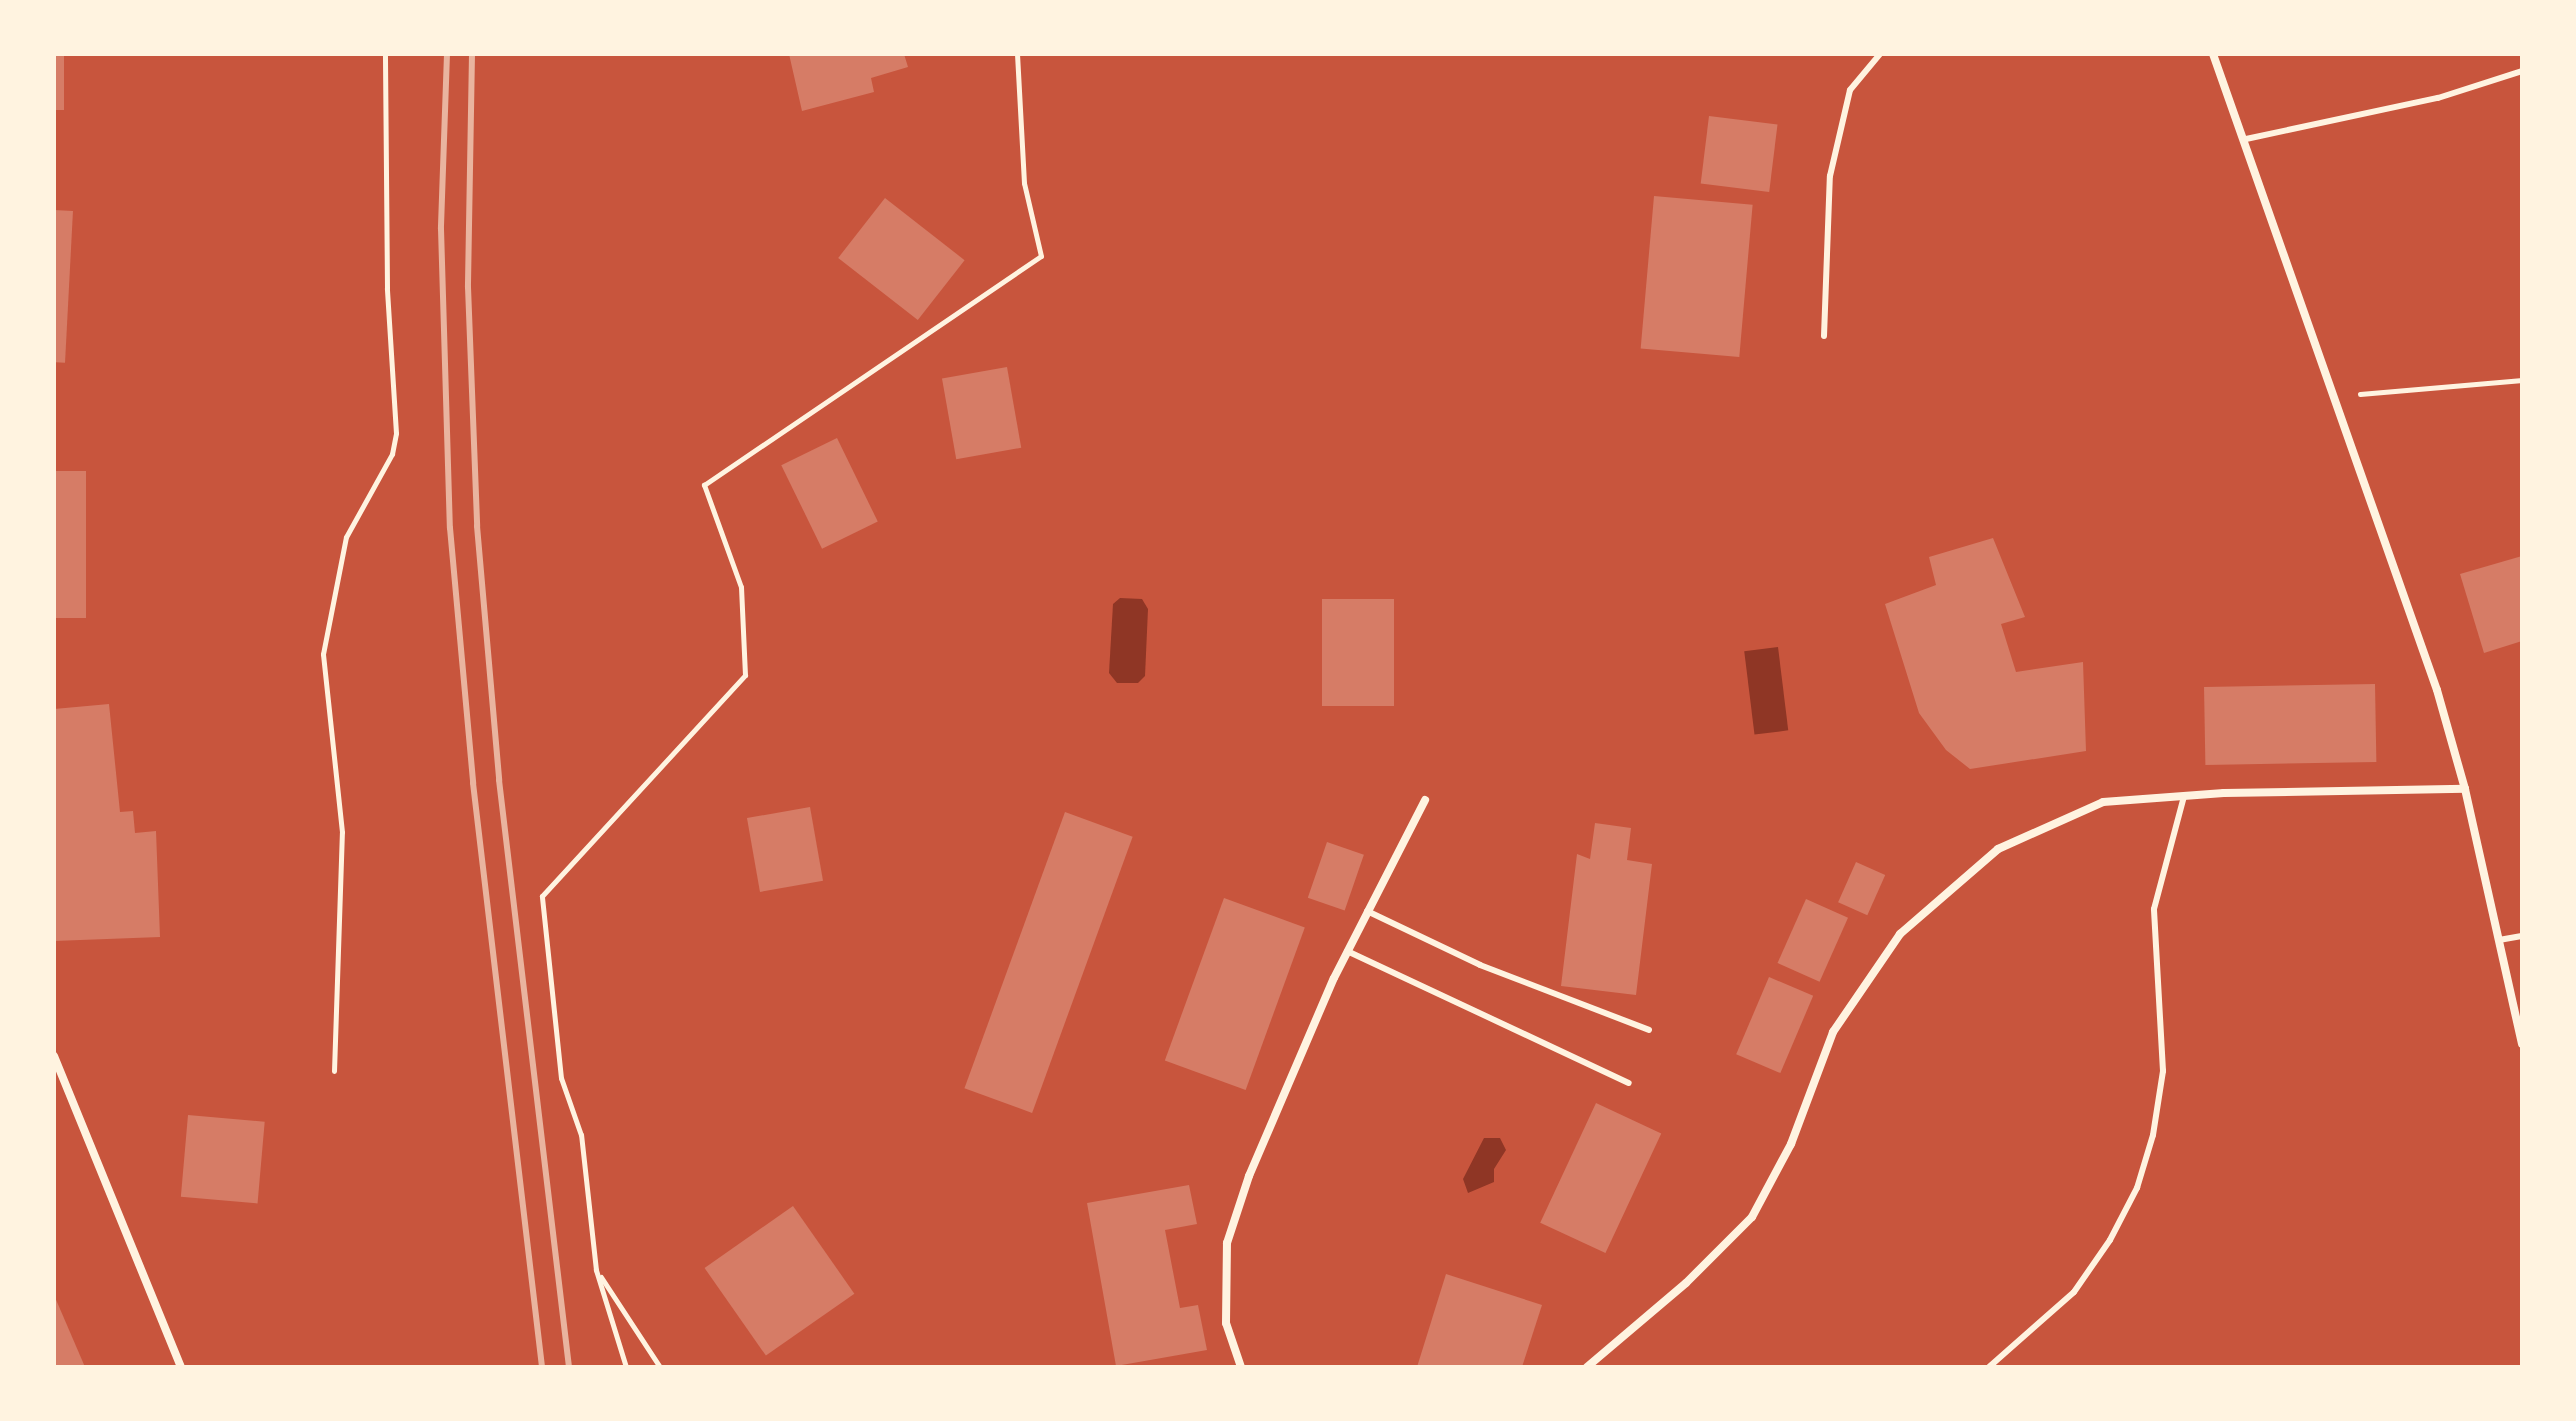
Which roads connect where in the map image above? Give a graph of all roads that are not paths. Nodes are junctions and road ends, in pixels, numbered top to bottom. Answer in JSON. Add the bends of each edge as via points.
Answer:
{"nodes":[{"id":1,"x":1880,"y":54,"type":"edge"},
{"id":2,"x":2213,"y":54,"type":"edge"},
{"id":3,"x":2522,"y":71,"type":"edge"},
{"id":4,"x":2246,"y":139,"type":"junction"},
{"id":5,"x":1824,"y":336,"type":"dead end"},
{"id":6,"x":2465,"y":789,"type":"junction"},
{"id":7,"x":2184,"y":796,"type":"junction"},
{"id":8,"x":1425,"y":800,"type":"dead end"},
{"id":9,"x":1367,"y":911,"type":"junction"},
{"id":10,"x":2522,"y":936,"type":"edge"},
{"id":11,"x":2499,"y":940,"type":"junction"},
{"id":12,"x":1347,"y":951,"type":"junction"},
{"id":13,"x":1649,"y":1030,"type":"dead end"},
{"id":14,"x":2522,"y":1044,"type":"edge"},
{"id":15,"x":54,"y":1056,"type":"edge"},
{"id":16,"x":1629,"y":1083,"type":"dead end"},
{"id":17,"x":181,"y":1367,"type":"edge"},
{"id":18,"x":1241,"y":1367,"type":"edge"},
{"id":19,"x":1587,"y":1367,"type":"edge"},
{"id":20,"x":1989,"y":1367,"type":"edge"}],
"edges":[{"from":1,"to":5,"type":"lane","via":[[1850,90],[1830,176]]},
{"from":2,"to":4,"type":"street"},
{"from":3,"to":4,"type":"lane","via":[[2438,98]]},
{"from":4,"to":6,"type":"street","via":[[2437,690]]},
{"from":6,"to":7,"type":"street"},
{"from":6,"to":11,"type":"street"},
{"from":7,"to":19,"type":"street","via":[[2103,802],[1998,849],[1900,934],[1833,1032],[1791,1144],[1752,1217],[1686,1283]]},
{"from":7,"to":20,"type":"lane","via":[[2154,909],[2163,1071],[2153,1135],[2137,1188],[2074,1292]]},
{"from":8,"to":9,"type":"street"},
{"from":9,"to":12,"type":"street"},
{"from":9,"to":13,"type":"lane","via":[[1480,965]]},
{"from":10,"to":11,"type":"lane"},
{"from":11,"to":14,"type":"street"},
{"from":12,"to":16,"type":"lane"},
{"from":12,"to":18,"type":"street","via":[[1249,1176],[1227,1243],[1226,1323]]},
{"from":15,"to":17,"type":"street"}]}
